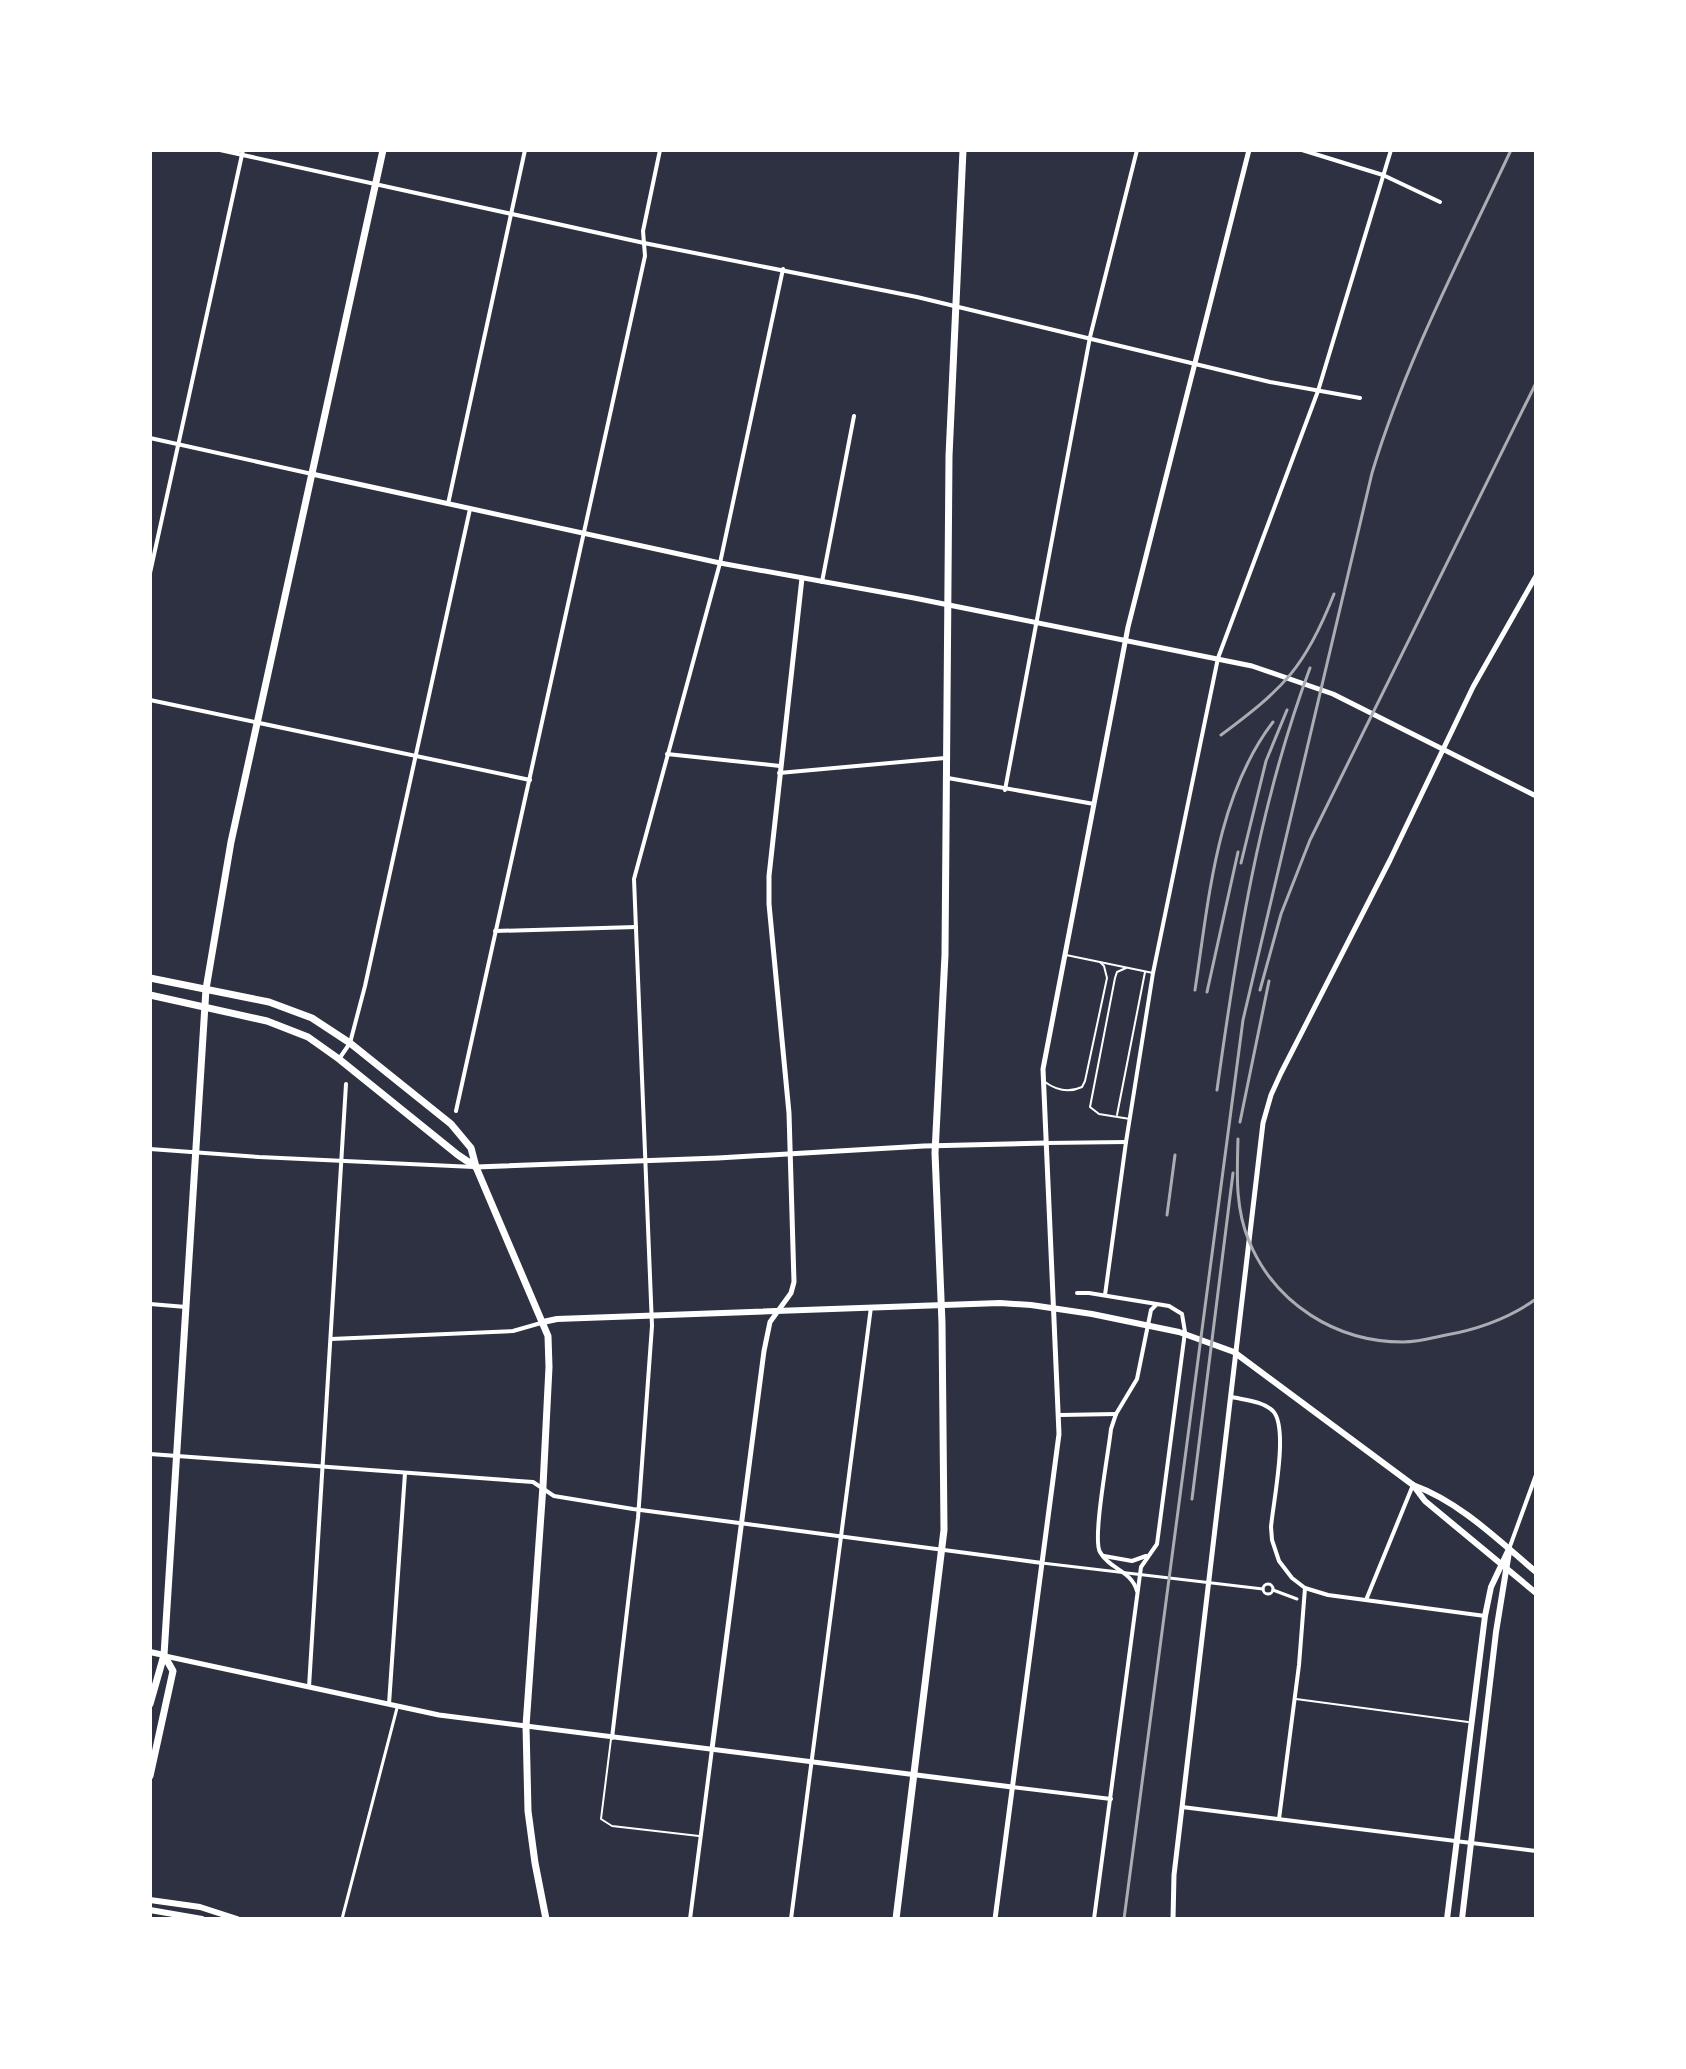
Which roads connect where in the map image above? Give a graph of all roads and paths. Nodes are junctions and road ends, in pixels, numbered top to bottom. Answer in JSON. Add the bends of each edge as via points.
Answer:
{"nodes":[{"id":1,"x":220,"y":150,"type":"edge"},
{"id":2,"x":383,"y":150,"type":"edge"},
{"id":3,"x":525,"y":150,"type":"edge"},
{"id":4,"x":660,"y":150,"type":"edge"},
{"id":5,"x":966,"y":150,"type":"edge"},
{"id":6,"x":1137,"y":150,"type":"edge"},
{"id":7,"x":1249,"y":150,"type":"edge"},
{"id":8,"x":1302,"y":150,"type":"edge"},
{"id":9,"x":1391,"y":150,"type":"edge"},
{"id":10,"x":242,"y":152,"type":"edge"},
{"id":11,"x":1383,"y":175,"type":"junction"},
{"id":12,"x":376,"y":183,"type":"junction"},
{"id":13,"x":1440,"y":202,"type":"dead end"},
{"id":14,"x":513,"y":213,"type":"junction"},
{"id":15,"x":644,"y":243,"type":"junction"},
{"id":16,"x":783,"y":269,"type":"junction"},
{"id":17,"x":955,"y":306,"type":"junction"},
{"id":18,"x":1090,"y":337,"type":"junction"},
{"id":19,"x":1194,"y":364,"type":"junction"},
{"id":20,"x":1318,"y":391,"type":"junction"},
{"id":21,"x":1360,"y":398,"type":"dead end"},
{"id":22,"x":854,"y":416,"type":"dead end"},
{"id":23,"x":150,"y":438,"type":"edge"},
{"id":24,"x":178,"y":444,"type":"junction"},
{"id":25,"x":312,"y":474,"type":"junction"},
{"id":26,"x":448,"y":504,"type":"junction"},
{"id":27,"x":470,"y":509,"type":"junction"},
{"id":28,"x":583,"y":534,"type":"junction"},
{"id":29,"x":720,"y":563,"type":"junction"},
{"id":30,"x":150,"y":571,"type":"edge"},
{"id":31,"x":1536,"y":577,"type":"edge"},
{"id":32,"x":802,"y":578,"type":"junction"},
{"id":33,"x":822,"y":582,"type":"junction"},
{"id":34,"x":948,"y":605,"type":"junction"},
{"id":35,"x":1035,"y":623,"type":"junction"},
{"id":36,"x":1126,"y":640,"type":"junction"},
{"id":37,"x":1218,"y":658,"type":"junction"},
{"id":38,"x":150,"y":700,"type":"edge"},
{"id":39,"x":258,"y":722,"type":"junction"},
{"id":40,"x":1443,"y":749,"type":"junction"},
{"id":41,"x":667,"y":754,"type":"junction"},
{"id":42,"x":414,"y":758,"type":"junction"},
{"id":43,"x":947,"y":758,"type":"junction"},
{"id":44,"x":780,"y":766,"type":"junction"},
{"id":45,"x":779,"y":773,"type":"junction"},
{"id":46,"x":948,"y":778,"type":"junction"},
{"id":47,"x":530,"y":780,"type":"junction"},
{"id":48,"x":1005,"y":790,"type":"junction"},
{"id":49,"x":1536,"y":796,"type":"edge"},
{"id":50,"x":1094,"y":804,"type":"junction"},
{"id":51,"x":636,"y":927,"type":"junction"},
{"id":52,"x":495,"y":931,"type":"junction"},
{"id":53,"x":1065,"y":955,"type":"junction"},
{"id":54,"x":1100,"y":962,"type":"junction"},
{"id":55,"x":1126,"y":968,"type":"junction"},
{"id":56,"x":1145,"y":972,"type":"junction"},
{"id":57,"x":1153,"y":973,"type":"junction"},
{"id":58,"x":150,"y":978,"type":"edge"},
{"id":59,"x":206,"y":989,"type":"junction"},
{"id":60,"x":150,"y":995,"type":"edge"},
{"id":61,"x":205,"y":1007,"type":"junction"},
{"id":62,"x":350,"y":1043,"type":"junction"},
{"id":63,"x":339,"y":1059,"type":"junction"},
{"id":64,"x":1042,"y":1080,"type":"junction"},
{"id":65,"x":346,"y":1084,"type":"dead end"},
{"id":66,"x":456,"y":1111,"type":"dead end"},
{"id":67,"x":1116,"y":1116,"type":"junction"},
{"id":68,"x":1130,"y":1119,"type":"junction"},
{"id":69,"x":1126,"y":1142,"type":"junction"},
{"id":70,"x":1046,"y":1143,"type":"junction"},
{"id":71,"x":935,"y":1146,"type":"junction"},
{"id":72,"x":150,"y":1149,"type":"edge"},
{"id":73,"x":195,"y":1152,"type":"junction"},
{"id":74,"x":791,"y":1154,"type":"junction"},
{"id":75,"x":646,"y":1161,"type":"junction"},
{"id":76,"x":342,"y":1162,"type":"junction"},
{"id":77,"x":476,"y":1167,"type":"junction"},
{"id":78,"x":1077,"y":1293,"type":"dead end"},
{"id":79,"x":1105,"y":1295,"type":"junction"},
{"id":80,"x":150,"y":1304,"type":"edge"},
{"id":81,"x":1158,"y":1304,"type":"junction"},
{"id":82,"x":940,"y":1305,"type":"junction"},
{"id":83,"x":186,"y":1307,"type":"junction"},
{"id":84,"x":871,"y":1307,"type":"junction"},
{"id":85,"x":1054,"y":1308,"type":"junction"},
{"id":86,"x":779,"y":1310,"type":"junction"},
{"id":87,"x":651,"y":1315,"type":"junction"},
{"id":88,"x":543,"y":1322,"type":"junction"},
{"id":89,"x":331,"y":1339,"type":"junction"},
{"id":90,"x":1232,"y":1397,"type":"junction"},
{"id":91,"x":1116,"y":1414,"type":"junction"},
{"id":92,"x":1060,"y":1415,"type":"junction"},
{"id":93,"x":150,"y":1454,"type":"edge"},
{"id":94,"x":176,"y":1456,"type":"junction"},
{"id":95,"x":324,"y":1467,"type":"junction"},
{"id":96,"x":405,"y":1473,"type":"junction"},
{"id":97,"x":1536,"y":1475,"type":"edge"},
{"id":98,"x":1413,"y":1485,"type":"junction"},
{"id":99,"x":543,"y":1486,"type":"junction"},
{"id":100,"x":639,"y":1510,"type":"junction"},
{"id":101,"x":742,"y":1524,"type":"junction"},
{"id":102,"x":841,"y":1536,"type":"junction"},
{"id":103,"x":942,"y":1549,"type":"junction"},
{"id":104,"x":1509,"y":1549,"type":"junction"},
{"id":105,"x":1101,"y":1555,"type":"junction"},
{"id":106,"x":1148,"y":1555,"type":"junction"},
{"id":107,"x":1042,"y":1563,"type":"junction"},
{"id":108,"x":1501,"y":1564,"type":"junction"},
{"id":109,"x":1508,"y":1570,"type":"junction"},
{"id":110,"x":1536,"y":1572,"type":"edge"},
{"id":111,"x":1305,"y":1588,"type":"junction"},
{"id":112,"x":1138,"y":1593,"type":"junction"},
{"id":113,"x":1536,"y":1593,"type":"edge"},
{"id":114,"x":1297,"y":1599,"type":"dead end"},
{"id":115,"x":1366,"y":1600,"type":"junction"},
{"id":116,"x":1485,"y":1616,"type":"junction"},
{"id":117,"x":150,"y":1652,"type":"edge"},
{"id":118,"x":164,"y":1655,"type":"junction"},
{"id":119,"x":309,"y":1689,"type":"junction"},
{"id":120,"x":1294,"y":1699,"type":"junction"},
{"id":121,"x":150,"y":1704,"type":"edge"},
{"id":122,"x":389,"y":1706,"type":"junction"},
{"id":123,"x":397,"y":1708,"type":"junction"},
{"id":124,"x":1471,"y":1723,"type":"junction"},
{"id":125,"x":526,"y":1726,"type":"junction"},
{"id":126,"x":612,"y":1738,"type":"junction"},
{"id":127,"x":712,"y":1749,"type":"junction"},
{"id":128,"x":811,"y":1761,"type":"junction"},
{"id":129,"x":914,"y":1774,"type":"junction"},
{"id":130,"x":150,"y":1776,"type":"edge"},
{"id":131,"x":1012,"y":1787,"type":"junction"},
{"id":132,"x":1111,"y":1799,"type":"junction"},
{"id":133,"x":1182,"y":1807,"type":"junction"},
{"id":134,"x":1279,"y":1819,"type":"junction"},
{"id":135,"x":700,"y":1837,"type":"junction"},
{"id":136,"x":1457,"y":1841,"type":"junction"},
{"id":137,"x":1471,"y":1843,"type":"junction"},
{"id":138,"x":1536,"y":1851,"type":"edge"},
{"id":139,"x":150,"y":1900,"type":"edge"},
{"id":140,"x":150,"y":1910,"type":"edge"},
{"id":141,"x":202,"y":1919,"type":"edge"},
{"id":142,"x":237,"y":1919,"type":"edge"},
{"id":143,"x":342,"y":1919,"type":"edge"},
{"id":144,"x":546,"y":1919,"type":"edge"},
{"id":145,"x":690,"y":1919,"type":"edge"},
{"id":146,"x":791,"y":1919,"type":"edge"},
{"id":147,"x":896,"y":1919,"type":"edge"},
{"id":148,"x":995,"y":1919,"type":"edge"},
{"id":149,"x":1094,"y":1919,"type":"edge"},
{"id":150,"x":1173,"y":1919,"type":"edge"},
{"id":151,"x":1447,"y":1919,"type":"edge"},
{"id":152,"x":1462,"y":1919,"type":"edge"}],
"edges":[{"from":1,"to":10,"type":"street"},
{"from":2,"to":12,"type":"main road"},
{"from":3,"to":14,"type":"street"},
{"from":4,"to":15,"type":"street"},
{"from":5,"to":17,"type":"main road"},
{"from":6,"to":18,"type":"street"},
{"from":7,"to":19,"type":"street"},
{"from":8,"to":11,"type":"street"},
{"from":9,"to":11,"type":"street"},
{"from":10,"to":12,"type":"street"},
{"from":10,"to":24,"type":"street"},
{"from":11,"to":13,"type":"street"},
{"from":11,"to":20,"type":"street"},
{"from":12,"to":14,"type":"street"},
{"from":12,"to":25,"type":"main road"},
{"from":14,"to":15,"type":"street"},
{"from":14,"to":26,"type":"street"},
{"from":15,"to":16,"type":"street"},
{"from":15,"to":28,"type":"street"},
{"from":16,"to":17,"type":"street"},
{"from":16,"to":29,"type":"street"},
{"from":17,"to":18,"type":"street"},
{"from":17,"to":34,"type":"main road"},
{"from":18,"to":19,"type":"street"},
{"from":18,"to":35,"type":"street"},
{"from":19,"to":20,"type":"street"},
{"from":19,"to":36,"type":"street"},
{"from":20,"to":21,"type":"street"},
{"from":20,"to":37,"type":"street"},
{"from":22,"to":33,"type":"street"},
{"from":23,"to":24,"type":"street"},
{"from":24,"to":25,"type":"street"},
{"from":24,"to":30,"type":"street"},
{"from":25,"to":26,"type":"street"},
{"from":25,"to":39,"type":"main road"},
{"from":26,"to":27,"type":"street"},
{"from":27,"to":28,"type":"street"},
{"from":27,"to":42,"type":"street"},
{"from":28,"to":29,"type":"street"},
{"from":28,"to":47,"type":"street"},
{"from":29,"to":32,"type":"street"},
{"from":29,"to":41,"type":"street"},
{"from":31,"to":40,"type":"street"},
{"from":32,"to":33,"type":"street"},
{"from":32,"to":44,"type":"street"},
{"from":33,"to":34,"type":"street"},
{"from":34,"to":35,"type":"street"},
{"from":34,"to":43,"type":"main road"},
{"from":35,"to":36,"type":"street"},
{"from":35,"to":48,"type":"street"},
{"from":36,"to":37,"type":"street"},
{"from":36,"to":50,"type":"street"},
{"from":37,"to":40,"type":"street","via":[[1333,694]]},
{"from":37,"to":57,"type":"street"},
{"from":38,"to":39,"type":"street"},
{"from":39,"to":42,"type":"street"},
{"from":39,"to":59,"type":"main road"},
{"from":40,"to":49,"type":"street"},
{"from":40,"to":90,"type":"street","via":[[1271,1095],[1263,1123]]},
{"from":41,"to":44,"type":"street"},
{"from":41,"to":51,"type":"street","via":[[634,879]]},
{"from":42,"to":47,"type":"street"},
{"from":42,"to":62,"type":"street"},
{"from":43,"to":45,"type":"street"},
{"from":43,"to":46,"type":"main road"},
{"from":44,"to":45,"type":"street"},
{"from":45,"to":74,"type":"street","via":[[769,904]]},
{"from":46,"to":48,"type":"street"},
{"from":46,"to":71,"type":"main road"},
{"from":47,"to":52,"type":"street"},
{"from":48,"to":50,"type":"street"},
{"from":50,"to":53,"type":"street"},
{"from":51,"to":52,"type":"street"},
{"from":51,"to":75,"type":"street"},
{"from":52,"to":66,"type":"street"},
{"from":53,"to":54,"type":"lane"},
{"from":53,"to":64,"type":"street"},
{"from":54,"to":55,"type":"lane"},
{"from":54,"to":64,"type":"lane","via":[[1107,978],[1085,1081],[1068,1091]]},
{"from":55,"to":56,"type":"lane"},
{"from":55,"to":67,"type":"lane","via":[[1115,978],[1090,1102],[1094,1111]]},
{"from":56,"to":57,"type":"lane"},
{"from":56,"to":67,"type":"lane"},
{"from":57,"to":68,"type":"street"},
{"from":58,"to":59,"type":"main road"},
{"from":59,"to":61,"type":"main road"},
{"from":59,"to":62,"type":"main road","via":[[299,1012]]},
{"from":60,"to":61,"type":"main road"},
{"from":61,"to":63,"type":"main road","via":[[291,1030]]},
{"from":61,"to":73,"type":"main road"},
{"from":62,"to":63,"type":"street"},
{"from":62,"to":77,"type":"main road","via":[[451,1124],[471,1148]]},
{"from":63,"to":77,"type":"main road"},
{"from":64,"to":70,"type":"street"},
{"from":65,"to":76,"type":"street"},
{"from":67,"to":68,"type":"lane"},
{"from":68,"to":69,"type":"street"},
{"from":69,"to":70,"type":"street"},
{"from":69,"to":79,"type":"street"},
{"from":70,"to":71,"type":"street"},
{"from":70,"to":85,"type":"street"},
{"from":71,"to":74,"type":"street"},
{"from":71,"to":82,"type":"main road"},
{"from":72,"to":73,"type":"street"},
{"from":73,"to":76,"type":"street"},
{"from":73,"to":83,"type":"main road"},
{"from":74,"to":75,"type":"street"},
{"from":74,"to":86,"type":"street","via":[[794,1282]]},
{"from":75,"to":77,"type":"street"},
{"from":75,"to":87,"type":"street"},
{"from":76,"to":77,"type":"street"},
{"from":76,"to":89,"type":"street"},
{"from":77,"to":88,"type":"main road"},
{"from":78,"to":79,"type":"street"},
{"from":79,"to":81,"type":"street"},
{"from":80,"to":83,"type":"street"},
{"from":81,"to":91,"type":"street","via":[[1151,1310],[1137,1379]]},
{"from":81,"to":106,"type":"street","via":[[1182,1314],[1185,1340],[1157,1544]]},
{"from":82,"to":84,"type":"main road"},
{"from":82,"to":85,"type":"main road"},
{"from":82,"to":103,"type":"main road"},
{"from":83,"to":94,"type":"main road"},
{"from":84,"to":86,"type":"main road"},
{"from":84,"to":102,"type":"street"},
{"from":85,"to":92,"type":"street"},
{"from":85,"to":98,"type":"main road","via":[[1194,1336],[1234,1352]]},
{"from":86,"to":87,"type":"main road"},
{"from":86,"to":101,"type":"street","via":[[770,1322],[764,1351]]},
{"from":87,"to":88,"type":"main road"},
{"from":87,"to":100,"type":"street"},
{"from":88,"to":89,"type":"street","via":[[513,1331]]},
{"from":88,"to":99,"type":"main road","via":[[549,1367]]},
{"from":89,"to":95,"type":"street"},
{"from":90,"to":111,"type":"street","via":[[1267,1407],[1277,1418],[1272,1540],[1285,1570]]},
{"from":90,"to":133,"type":"street"},
{"from":91,"to":92,"type":"street"},
{"from":91,"to":105,"type":"street","via":[[1097,1543]]},
{"from":92,"to":107,"type":"street"},
{"from":93,"to":94,"type":"street"},
{"from":94,"to":95,"type":"street"},
{"from":94,"to":118,"type":"main road"},
{"from":95,"to":96,"type":"street"},
{"from":95,"to":119,"type":"street"},
{"from":96,"to":99,"type":"street"},
{"from":96,"to":122,"type":"street"},
{"from":97,"to":104,"type":"street"},
{"from":98,"to":104,"type":"main road","via":[[1446,1501]]},
{"from":98,"to":108,"type":"main road"},
{"from":98,"to":115,"type":"street"},
{"from":99,"to":100,"type":"street","via":[[554,1496]]},
{"from":99,"to":125,"type":"main road"},
{"from":100,"to":101,"type":"street"},
{"from":100,"to":126,"type":"street"},
{"from":101,"to":102,"type":"street"},
{"from":101,"to":127,"type":"street"},
{"from":102,"to":103,"type":"street"},
{"from":102,"to":128,"type":"street"},
{"from":103,"to":107,"type":"street"},
{"from":103,"to":129,"type":"main road"},
{"from":104,"to":108,"type":"main road"},
{"from":104,"to":109,"type":"main road"},
{"from":104,"to":110,"type":"main road"},
{"from":105,"to":106,"type":"street","via":[[1132,1561]]},
{"from":105,"to":112,"type":"street","via":[[1126,1572]]},
{"from":106,"to":112,"type":"street"},
{"from":107,"to":114,"type":"street","via":[[1263,1589],[1269,1584]]},
{"from":107,"to":131,"type":"street"},
{"from":108,"to":109,"type":"main road"},
{"from":108,"to":116,"type":"main road"},
{"from":109,"to":113,"type":"main road"},
{"from":109,"to":137,"type":"main road"},
{"from":111,"to":115,"type":"street"},
{"from":111,"to":120,"type":"street"},
{"from":112,"to":132,"type":"street"},
{"from":115,"to":116,"type":"street"},
{"from":116,"to":124,"type":"main road"},
{"from":117,"to":118,"type":"main road"},
{"from":118,"to":119,"type":"street"},
{"from":118,"to":121,"type":"main road"},
{"from":118,"to":130,"type":"main road","via":[[173,1671]]},
{"from":119,"to":122,"type":"street"},
{"from":120,"to":124,"type":"lane"},
{"from":120,"to":134,"type":"street"},
{"from":122,"to":123,"type":"street"},
{"from":123,"to":125,"type":"street"},
{"from":123,"to":143,"type":"street"},
{"from":124,"to":136,"type":"main road"},
{"from":125,"to":126,"type":"street"},
{"from":125,"to":144,"type":"main road","via":[[528,1811]]},
{"from":126,"to":127,"type":"street"},
{"from":126,"to":135,"type":"lane","via":[[601,1819],[618,1827]]},
{"from":127,"to":128,"type":"street"},
{"from":127,"to":135,"type":"street"},
{"from":128,"to":129,"type":"street"},
{"from":128,"to":146,"type":"street"},
{"from":129,"to":131,"type":"street"},
{"from":129,"to":147,"type":"main road"},
{"from":131,"to":132,"type":"street"},
{"from":131,"to":148,"type":"street"},
{"from":132,"to":149,"type":"street"},
{"from":133,"to":134,"type":"street"},
{"from":133,"to":150,"type":"street"},
{"from":134,"to":136,"type":"street"},
{"from":135,"to":145,"type":"street"},
{"from":136,"to":137,"type":"street"},
{"from":136,"to":151,"type":"main road"},
{"from":137,"to":138,"type":"street"},
{"from":137,"to":152,"type":"main road"},
{"from":139,"to":142,"type":"main road"},
{"from":140,"to":141,"type":"main road"}]}
